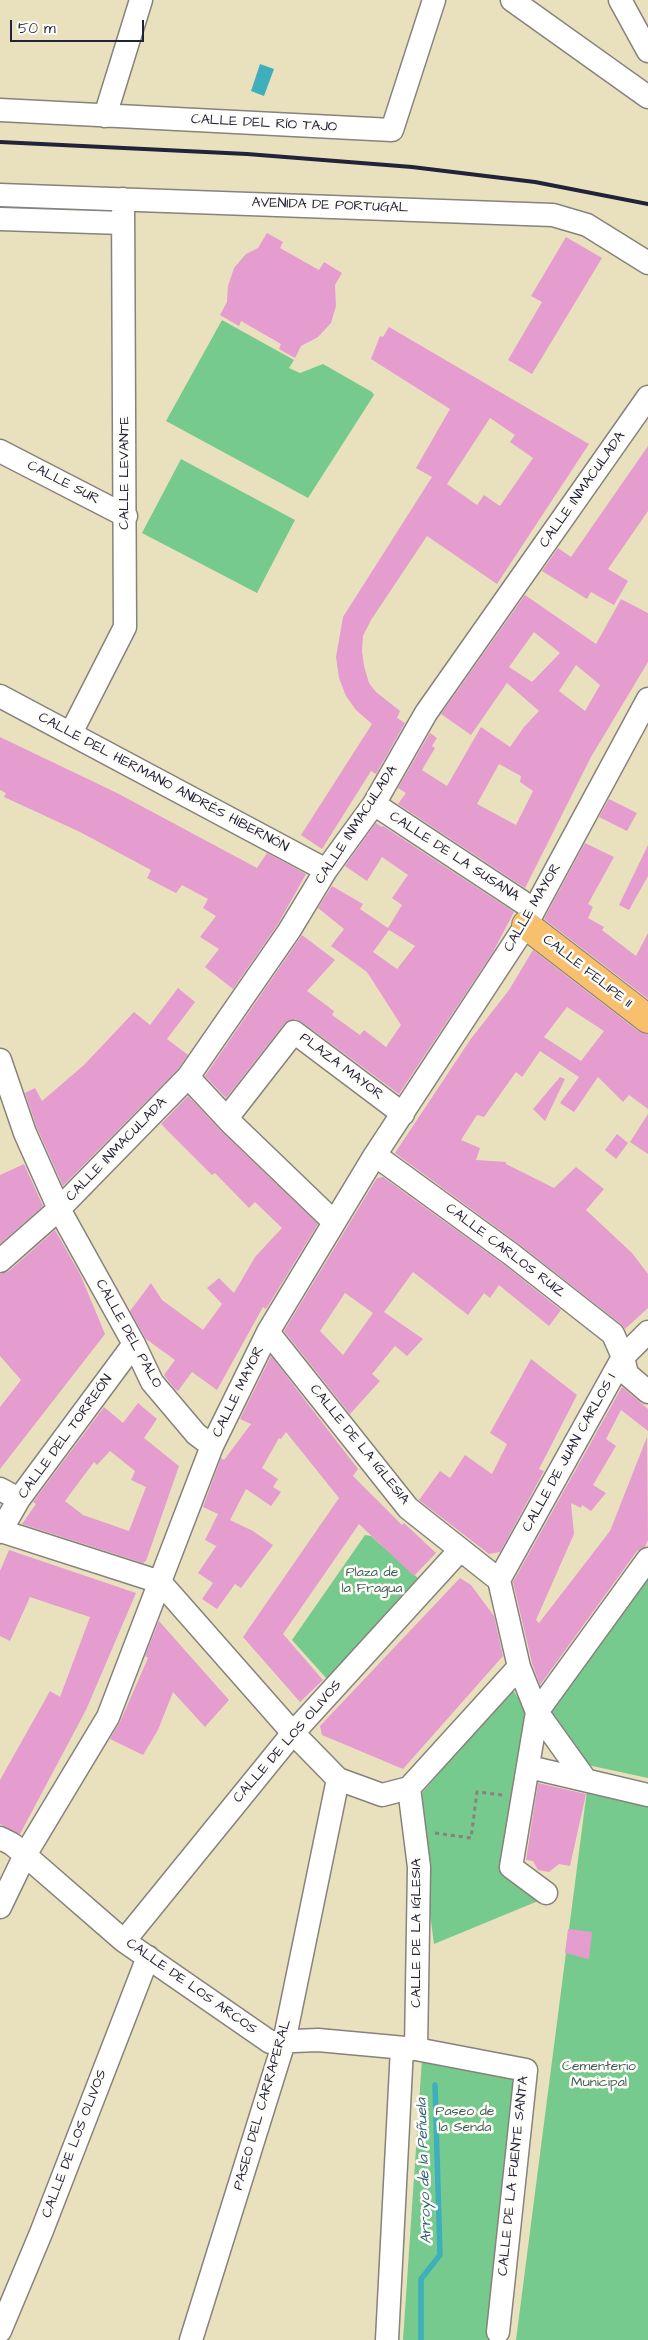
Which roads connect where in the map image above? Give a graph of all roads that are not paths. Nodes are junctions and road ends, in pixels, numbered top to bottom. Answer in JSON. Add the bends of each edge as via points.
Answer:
{"nodes":[{"id":1,"x":141,"y":0,"type":"edge"},
{"id":2,"x":434,"y":0,"type":"edge"},
{"id":3,"x":512,"y":0,"type":"edge"},
{"id":4,"x":620,"y":0,"type":"edge"},
{"id":5,"x":648,"y":51,"type":"edge"},
{"id":6,"x":648,"y":97,"type":"edge"},
{"id":7,"x":0,"y":110,"type":"edge"},
{"id":8,"x":105,"y":116,"type":"junction"},
{"id":9,"x":0,"y":195,"type":"edge"},
{"id":10,"x":123,"y":199,"type":"junction"},
{"id":11,"x":0,"y":220,"type":"edge"},
{"id":12,"x":123,"y":223,"type":"junction"},
{"id":13,"x":648,"y":263,"type":"edge"},
{"id":14,"x":648,"y":397,"type":"edge"},
{"id":15,"x":0,"y":450,"type":"edge"},
{"id":16,"x":126,"y":516,"type":"junction"},
{"id":17,"x":0,"y":696,"type":"edge"},
{"id":18,"x":648,"y":698,"type":"edge"},
{"id":19,"x":71,"y":733,"type":"junction"},
{"id":20,"x":374,"y":804,"type":"junction"},
{"id":21,"x":326,"y":870,"type":"junction"},
{"id":22,"x":530,"y":917,"type":"junction"},
{"id":23,"x":648,"y":1019,"type":"edge"},
{"id":24,"x":0,"y":1060,"type":"edge"},
{"id":25,"x":188,"y":1076,"type":"junction"},
{"id":26,"x":404,"y":1112,"type":"junction"},
{"id":27,"x":226,"y":1118,"type":"junction"},
{"id":28,"x":375,"y":1155,"type":"junction"},
{"id":29,"x":59,"y":1209,"type":"junction"},
{"id":30,"x":338,"y":1217,"type":"junction"},
{"id":31,"x":0,"y":1262,"type":"edge"},
{"id":32,"x":268,"y":1332,"type":"junction"},
{"id":33,"x":648,"y":1332,"type":"edge"},
{"id":34,"x":134,"y":1344,"type":"junction"},
{"id":35,"x":623,"y":1357,"type":"junction"},
{"id":36,"x":648,"y":1392,"type":"edge"},
{"id":37,"x":212,"y":1446,"type":"junction"},
{"id":38,"x":0,"y":1488,"type":"edge"},
{"id":39,"x":19,"y":1499,"type":"junction"},
{"id":40,"x":0,"y":1531,"type":"edge"},
{"id":41,"x":460,"y":1550,"type":"junction"},
{"id":42,"x":648,"y":1558,"type":"edge"},
{"id":43,"x":499,"y":1580,"type":"junction"},
{"id":44,"x":156,"y":1593,"type":"junction"},
{"id":45,"x":519,"y":1667,"type":"junction"},
{"id":46,"x":537,"y":1712,"type":"junction"},
{"id":47,"x":293,"y":1733,"type":"junction"},
{"id":48,"x":529,"y":1767,"type":"junction"},
{"id":49,"x":338,"y":1779,"type":"junction"},
{"id":50,"x":585,"y":1779,"type":"junction"},
{"id":51,"x":409,"y":1788,"type":"junction"},
{"id":52,"x":648,"y":1795,"type":"edge"},
{"id":53,"x":0,"y":1838,"type":"edge"},
{"id":54,"x":25,"y":1855,"type":"junction"},
{"id":55,"x":546,"y":1893,"type":"dead end"},
{"id":56,"x":0,"y":1907,"type":"edge"},
{"id":57,"x":124,"y":1941,"type":"junction"},
{"id":58,"x":148,"y":1957,"type":"junction"},
{"id":59,"x":284,"y":2042,"type":"junction"},
{"id":60,"x":409,"y":2049,"type":"junction"},
{"id":61,"x":0,"y":2331,"type":"edge"},
{"id":62,"x":498,"y":2332,"type":"dead end"},
{"id":63,"x":191,"y":2340,"type":"edge"},
{"id":64,"x":388,"y":2340,"type":"edge"}],
"edges":[{"from":1,"to":8,"type":"street"},
{"from":2,"to":8,"type":"street","name":"CALLE DEL RÍO TAJO","via":[[392,130]]},
{"from":3,"to":6,"type":"street"},
{"from":4,"to":5,"type":"street"},
{"from":7,"to":8,"type":"street","name":"CALLE DEL RÍO TAJO"},
{"from":9,"to":10,"type":"street","name":"AVENIDA DE PORTUGAL"},
{"from":10,"to":12,"type":"street","name":"CALLE LEVANTE"},
{"from":10,"to":13,"type":"street","name":"AVENIDA DE PORTUGAL","via":[[553,215],[587,225]]},
{"from":11,"to":12,"type":"street"},
{"from":12,"to":16,"type":"street","name":"CALLE LEVANTE"},
{"from":14,"to":20,"type":"street","name":"CALLE INMACULADA","via":[[426,713]]},
{"from":15,"to":16,"type":"street","name":"CALLE SUR"},
{"from":16,"to":19,"type":"street","name":"CALLE LEVANTE","via":[[126,627]]},
{"from":17,"to":19,"type":"street","name":"CALLE DEL HERMANO ANDRÉS HIBERNÓN"},
{"from":18,"to":22,"type":"street","name":"CALLE MAYOR"},
{"from":19,"to":21,"type":"street","name":"CALLE DEL HERMANO ANDRÉS HIBERNÓN"},
{"from":20,"to":21,"type":"street","name":"CALLE INMACULADA"},
{"from":20,"to":22,"type":"street","name":"CALLE DE LA SUSANA"},
{"from":21,"to":25,"type":"street","name":"CALLE INMACULADA","via":[[289,932]]},
{"from":22,"to":23,"type":"main road","name":"CALLE FELIPE II"},
{"from":22,"to":26,"type":"street","name":"CALLE MAYOR"},
{"from":24,"to":29,"type":"street","name":"CALLE DEL PALO","via":[[25,1133]]},
{"from":25,"to":27,"type":"street"},
{"from":25,"to":29,"type":"street","name":"CALLE INMACULADA"},
{"from":26,"to":27,"type":"street","name":"PLAZA MAYOR","via":[[294,1032]]},
{"from":26,"to":28,"type":"street","name":"CALLE MAYOR"},
{"from":27,"to":30,"type":"street"},
{"from":28,"to":30,"type":"street","name":"CALLE MAYOR"},
{"from":28,"to":35,"type":"street","name":"CALLE CARLOS RUIZ","via":[[511,1254],[613,1334]]},
{"from":29,"to":31,"type":"street","name":"CALLE INMACULADA"},
{"from":29,"to":34,"type":"street","name":"CALLE DEL PALO"},
{"from":30,"to":32,"type":"street","name":"CALLE MAYOR"},
{"from":32,"to":37,"type":"street","name":"CALLE MAYOR"},
{"from":32,"to":41,"type":"street","name":"CALLE DE LA IGLESIA","via":[[408,1508]]},
{"from":33,"to":35,"type":"street","name":"CALLE DE JUAN CARLOS I"},
{"from":34,"to":37,"type":"street","name":"CALLE DEL PALO","via":[[152,1382],[196,1434]]},
{"from":34,"to":39,"type":"street","name":"CALLE DEL TORREÓN"},
{"from":35,"to":36,"type":"street","name":"CALLE CARLOS RUIZ","via":[[627,1374]]},
{"from":35,"to":43,"type":"street","name":"CALLE DE JUAN CARLOS I"},
{"from":37,"to":44,"type":"street","name":"CALLE MAYOR"},
{"from":38,"to":39,"type":"street"},
{"from":39,"to":40,"type":"street","name":"CALLE DEL TORREÓN"},
{"from":40,"to":44,"type":"street"},
{"from":41,"to":43,"type":"street","name":"CALLE DE LA IGLESIA"},
{"from":41,"to":47,"type":"street","name":"CALLE DE LOS OLIVOS"},
{"from":42,"to":46,"type":"street"},
{"from":43,"to":45,"type":"street"},
{"from":44,"to":47,"type":"street","via":[[182,1609]]},
{"from":44,"to":54,"type":"street","name":"CALLE MAYOR","via":[[108,1717]]},
{"from":45,"to":46,"type":"street"},
{"from":45,"to":51,"type":"street"},
{"from":46,"to":48,"type":"street"},
{"from":46,"to":50,"type":"street"},
{"from":47,"to":49,"type":"street"},
{"from":47,"to":57,"type":"street","name":"CALLE DE LOS OLIVOS"},
{"from":48,"to":50,"type":"street"},
{"from":48,"to":55,"type":"street","via":[[511,1867]]},
{"from":49,"to":51,"type":"street","via":[[382,1795]]},
{"from":49,"to":59,"type":"street","name":"PASEO DEL CARRAPERAL"},
{"from":50,"to":52,"type":"street"},
{"from":51,"to":60,"type":"street","name":"CALLE DE LA IGLESIA","via":[[419,1867]]},
{"from":53,"to":54,"type":"street","name":"CALLE DE LOS ARCOS"},
{"from":54,"to":56,"type":"street","name":"CALLE MAYOR"},
{"from":54,"to":57,"type":"street","name":"CALLE DE LOS ARCOS"},
{"from":57,"to":58,"type":"street","name":"CALLE DE LOS ARCOS"},
{"from":58,"to":59,"type":"street","name":"CALLE DE LOS ARCOS","via":[[270,2042]]},
{"from":58,"to":61,"type":"street","name":"CALLE DE LOS OLIVOS"},
{"from":59,"to":60,"type":"street","name":"CALLE DE LOS ARCOS","via":[[318,2040]]},
{"from":59,"to":63,"type":"street","name":"PASEO DEL CARRAPERAL"},
{"from":60,"to":62,"type":"street","name":"CALLE DE LA FUENTE SANTA","via":[[526,2070]]},
{"from":60,"to":64,"type":"street"}]}
